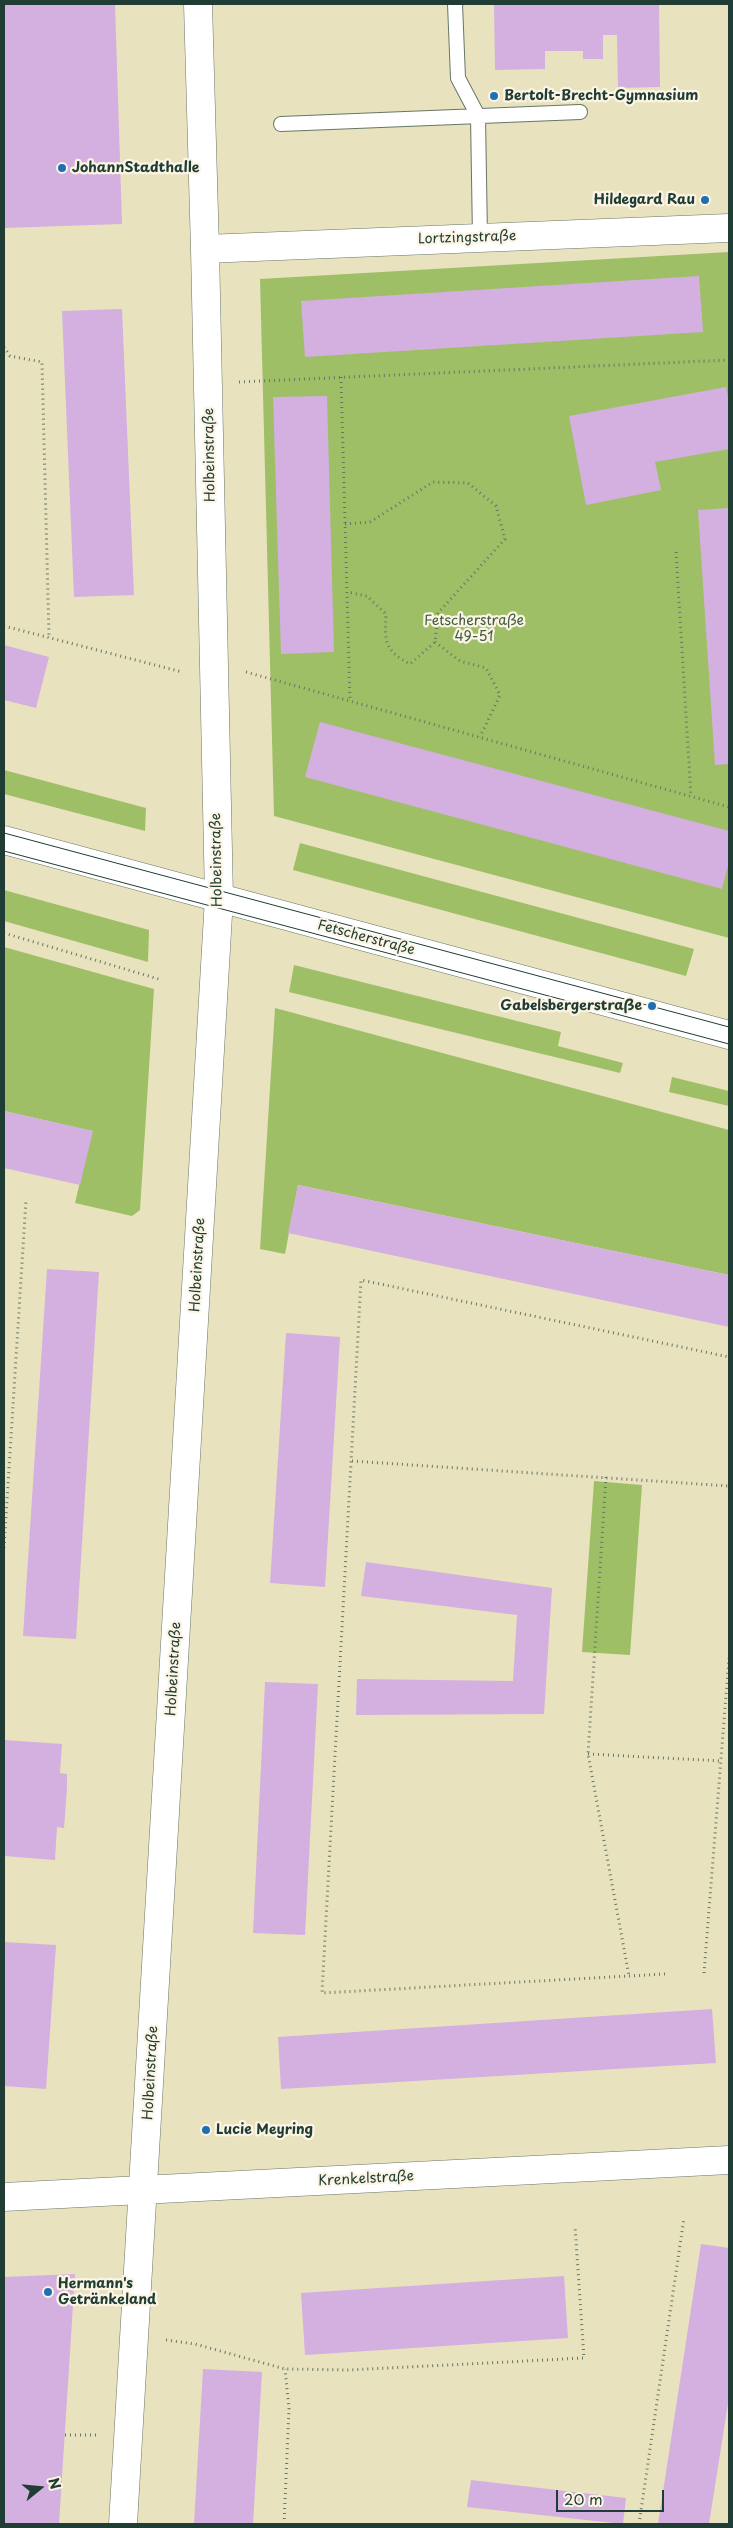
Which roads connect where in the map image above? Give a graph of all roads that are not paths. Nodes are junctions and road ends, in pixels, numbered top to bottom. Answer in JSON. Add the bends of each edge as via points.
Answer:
{"nodes":[{"id":1,"x":198,"y":4,"type":"edge"},
{"id":2,"x":456,"y":4,"type":"edge"},
{"id":3,"x":580,"y":112,"type":"dead end"},
{"id":4,"x":478,"y":116,"type":"junction"},
{"id":5,"x":282,"y":124,"type":"dead end"},
{"id":6,"x":729,"y":228,"type":"edge"},
{"id":7,"x":480,"y":238,"type":"junction"},
{"id":8,"x":205,"y":249,"type":"junction"},
{"id":9,"x":4,"y":840,"type":"edge"},
{"id":10,"x":219,"y":898,"type":"junction"},
{"id":11,"x":729,"y":1035,"type":"edge"},
{"id":12,"x":729,"y":2160,"type":"edge"},
{"id":13,"x":144,"y":2190,"type":"junction"},
{"id":14,"x":4,"y":2197,"type":"edge"},
{"id":15,"x":124,"y":2524,"type":"edge"}],
"edges":[{"from":1,"to":8,"type":"street","name":"Holbeinstraße"},
{"from":2,"to":4,"type":"lane","via":[[458,78]]},
{"from":3,"to":4,"type":"lane"},
{"from":4,"to":5,"type":"lane"},
{"from":4,"to":7,"type":"lane"},
{"from":6,"to":7,"type":"street","name":"Lortzingstraße"},
{"from":7,"to":8,"type":"street","name":"Lortzingstraße"},
{"from":8,"to":10,"type":"street","name":"Holbeinstraße"},
{"from":9,"to":10,"type":"street","name":"Fetscherstraße"},
{"from":10,"to":11,"type":"street","name":"Fetscherstraße"},
{"from":10,"to":13,"type":"street","name":"Holbeinstraße"},
{"from":12,"to":13,"type":"street","name":"Krenkelstraße"},
{"from":13,"to":14,"type":"street","name":"Krenkelstraße"},
{"from":13,"to":15,"type":"street","name":"Holbeinstraße"}]}
